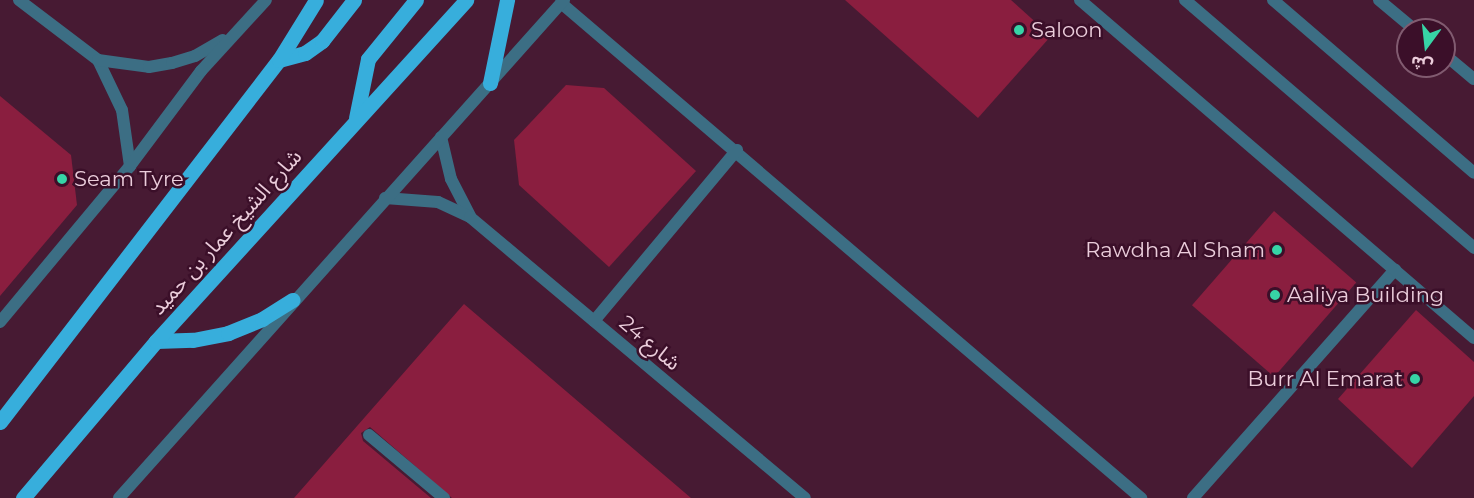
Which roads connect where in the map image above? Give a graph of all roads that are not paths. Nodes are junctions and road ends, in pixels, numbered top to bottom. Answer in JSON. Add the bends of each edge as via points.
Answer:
{"nodes":[{"id":1,"x":19,"y":0,"type":"edge"},
{"id":2,"x":266,"y":0,"type":"edge"},
{"id":3,"x":316,"y":0,"type":"edge"},
{"id":4,"x":354,"y":0,"type":"edge"},
{"id":5,"x":416,"y":0,"type":"edge"},
{"id":6,"x":466,"y":0,"type":"edge"},
{"id":7,"x":507,"y":0,"type":"edge"},
{"id":8,"x":1080,"y":0,"type":"edge"},
{"id":9,"x":1185,"y":0,"type":"edge"},
{"id":10,"x":1273,"y":0,"type":"edge"},
{"id":11,"x":1379,"y":0,"type":"edge"},
{"id":12,"x":562,"y":2,"type":"edge"},
{"id":13,"x":1401,"y":18,"type":"edge"},
{"id":14,"x":236,"y":30,"type":"junction"},
{"id":15,"x":98,"y":60,"type":"junction"},
{"id":16,"x":279,"y":60,"type":"junction"},
{"id":17,"x":1456,"y":64,"type":"edge"},
{"id":18,"x":1474,"y":79,"type":"edge"},
{"id":19,"x":490,"y":83,"type":"junction"},
{"id":20,"x":356,"y":117,"type":"junction"},
{"id":21,"x":441,"y":137,"type":"junction"},
{"id":22,"x":737,"y":150,"type":"junction"},
{"id":23,"x":130,"y":166,"type":"junction"},
{"id":24,"x":1474,"y":174,"type":"edge"},
{"id":25,"x":385,"y":198,"type":"junction"},
{"id":26,"x":470,"y":217,"type":"junction"},
{"id":27,"x":1474,"y":248,"type":"edge"},
{"id":28,"x":1395,"y":270,"type":"junction"},
{"id":29,"x":293,"y":300,"type":"junction"},
{"id":30,"x":594,"y":321,"type":"junction"},
{"id":31,"x":0,"y":322,"type":"edge"},
{"id":32,"x":1474,"y":338,"type":"edge"},
{"id":33,"x":156,"y":341,"type":"junction"},
{"id":34,"x":0,"y":422,"type":"edge"},
{"id":35,"x":369,"y":435,"type":"dead end"},
{"id":36,"x":23,"y":498,"type":"edge"},
{"id":37,"x":119,"y":498,"type":"edge"},
{"id":38,"x":444,"y":498,"type":"edge"},
{"id":39,"x":805,"y":498,"type":"edge"},
{"id":40,"x":1141,"y":498,"type":"edge"},
{"id":41,"x":1193,"y":498,"type":"edge"}],
"edges":[{"from":1,"to":15,"type":"street"},
{"from":2,"to":14,"type":"street"},
{"from":3,"to":16,"type":"main road"},
{"from":4,"to":16,"type":"main road","via":[[322,41],[305,53]]},
{"from":5,"to":20,"type":"main road","via":[[368,59]]},
{"from":6,"to":20,"type":"main road","name":"شارع الشيخ عمار بن حميد"},
{"from":7,"to":19,"type":"main road"},
{"from":8,"to":28,"type":"street"},
{"from":9,"to":27,"type":"street"},
{"from":10,"to":24,"type":"street"},
{"from":11,"to":13,"type":"street"},
{"from":12,"to":19,"type":"street"},
{"from":12,"to":22,"type":"street"},
{"from":14,"to":15,"type":"street","via":[[195,56],[172,63],[140,67]]},
{"from":14,"to":23,"type":"street"},
{"from":15,"to":23,"type":"street","via":[[122,110]]},
{"from":16,"to":34,"type":"main road"},
{"from":17,"to":18,"type":"street"},
{"from":19,"to":21,"type":"street"},
{"from":20,"to":33,"type":"main road","name":"شارع الشيخ عمار بن حميد"},
{"from":21,"to":25,"type":"street"},
{"from":21,"to":26,"type":"street","name":"شارع 24","via":[[451,179]]},
{"from":22,"to":30,"type":"street"},
{"from":22,"to":40,"type":"street"},
{"from":23,"to":31,"type":"street"},
{"from":25,"to":26,"type":"street","name":"شارع 24","via":[[438,202]]},
{"from":25,"to":29,"type":"street"},
{"from":26,"to":30,"type":"street","name":"شارع 24"},
{"from":28,"to":32,"type":"street"},
{"from":28,"to":41,"type":"street"},
{"from":29,"to":33,"type":"main road","via":[[228,333],[193,340]]},
{"from":29,"to":37,"type":"street"},
{"from":30,"to":39,"type":"street","name":"شارع 24"},
{"from":33,"to":36,"type":"main road","name":"شارع الشيخ عمار بن حميد"},
{"from":35,"to":38,"type":"street"}]}
